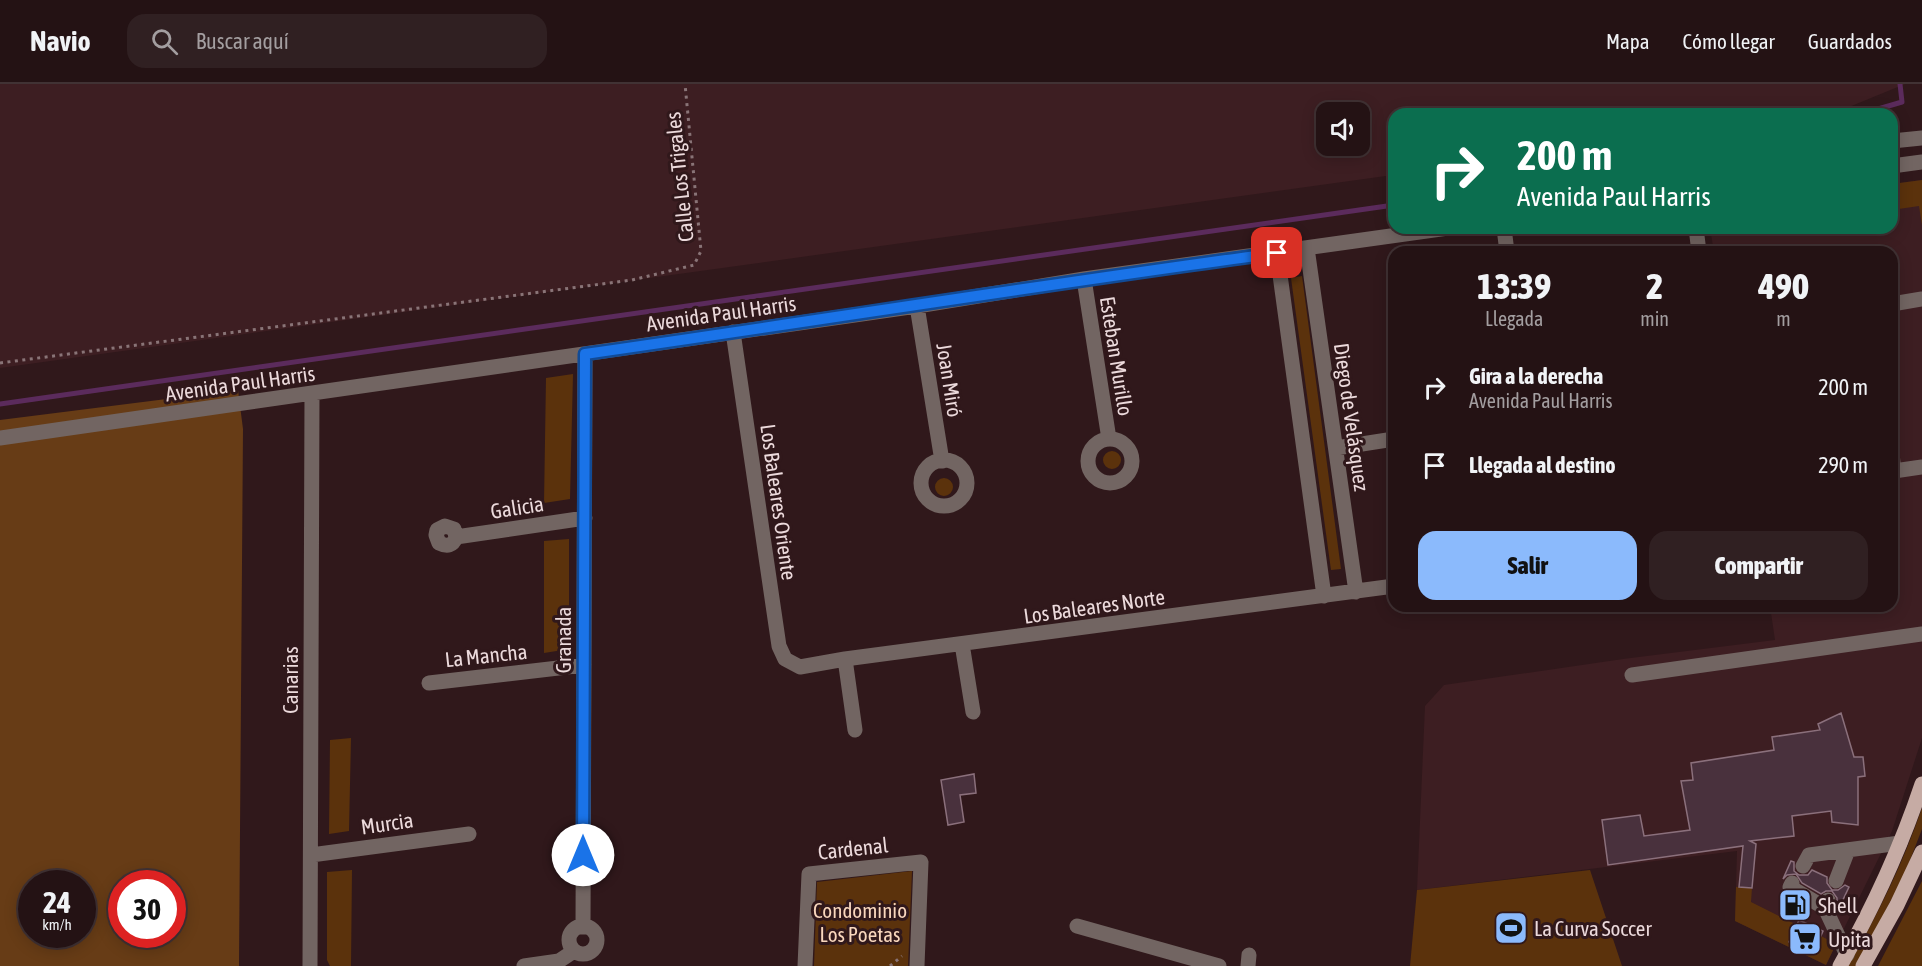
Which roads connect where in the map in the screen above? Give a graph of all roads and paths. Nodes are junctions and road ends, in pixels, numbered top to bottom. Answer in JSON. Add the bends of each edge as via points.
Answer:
{"nodes":[{"id":1,"x":685,"y":84,"type":"edge"},
{"id":2,"x":1922,"y":138,"type":"edge"},
{"id":3,"x":1898,"y":140,"type":"edge"},
{"id":4,"x":1922,"y":162,"type":"edge"},
{"id":5,"x":1898,"y":165,"type":"edge"},
{"id":6,"x":1408,"y":234,"type":"edge"},
{"id":7,"x":1307,"y":249,"type":"junction"},
{"id":8,"x":1277,"y":253,"type":"junction"},
{"id":9,"x":1084,"y":279,"type":"junction"},
{"id":10,"x":1922,"y":298,"type":"edge"},
{"id":11,"x":1898,"y":303,"type":"edge"},
{"id":12,"x":917,"y":306,"type":"junction"},
{"id":13,"x":733,"y":333,"type":"junction"},
{"id":14,"x":585,"y":354,"type":"junction"},
{"id":15,"x":0,"y":363,"type":"edge"},
{"id":16,"x":312,"y":394,"type":"junction"},
{"id":17,"x":0,"y":438,"type":"edge"},
{"id":18,"x":1109,"y":439,"type":"dead end"},
{"id":19,"x":1388,"y":440,"type":"edge"},
{"id":20,"x":1336,"y":448,"type":"junction"},
{"id":21,"x":942,"y":461,"type":"dead end"},
{"id":22,"x":1922,"y":467,"type":"edge"},
{"id":23,"x":1898,"y":470,"type":"edge"},
{"id":24,"x":585,"y":518,"type":"junction"},
{"id":25,"x":456,"y":537,"type":"dead end"},
{"id":26,"x":1388,"y":587,"type":"edge"},
{"id":27,"x":1356,"y":592,"type":"junction"},
{"id":28,"x":1324,"y":596,"type":"junction"},
{"id":29,"x":1922,"y":634,"type":"edge"},
{"id":30,"x":962,"y":644,"type":"junction"},
{"id":31,"x":845,"y":660,"type":"junction"},
{"id":32,"x":584,"y":665,"type":"junction"},
{"id":33,"x":800,"y":667,"type":"joint"},
{"id":34,"x":1632,"y":675,"type":"dead end"},
{"id":35,"x":429,"y":683,"type":"dead end"},
{"id":36,"x":973,"y":712,"type":"dead end"},
{"id":37,"x":855,"y":730,"type":"dead end"},
{"id":38,"x":1922,"y":784,"type":"edge"},
{"id":39,"x":469,"y":834,"type":"dead end"},
{"id":40,"x":1900,"y":843,"type":"junction"},
{"id":41,"x":1848,"y":850,"type":"junction"},
{"id":42,"x":1922,"y":852,"type":"edge"},
{"id":43,"x":311,"y":855,"type":"junction"},
{"id":44,"x":1803,"y":866,"type":"dead end"},
{"id":45,"x":1836,"y":881,"type":"dead end"},
{"id":46,"x":1792,"y":883,"type":"dead end"},
{"id":47,"x":1077,"y":926,"type":"dead end"},
{"id":48,"x":1844,"y":960,"type":"edge"},
{"id":49,"x":310,"y":966,"type":"edge"},
{"id":50,"x":524,"y":966,"type":"edge"},
{"id":51,"x":805,"y":966,"type":"edge"},
{"id":52,"x":917,"y":966,"type":"edge"},
{"id":53,"x":1219,"y":966,"type":"edge"},
{"id":54,"x":1863,"y":966,"type":"edge"}],
"edges":[{"from":1,"to":15,"type":"path","name":"Calle Los Trigales","via":[[701,251],[694,265],[632,280]]},
{"from":2,"to":3,"type":"street"},
{"from":4,"to":5,"type":"street"},
{"from":6,"to":7,"type":"street","name":"Avenida Paul Harris"},
{"from":7,"to":8,"type":"street","name":"Avenida Paul Harris"},
{"from":7,"to":20,"type":"street","name":"Diego de Velásquez"},
{"from":8,"to":9,"type":"street","name":"Avenida Paul Harris"},
{"from":8,"to":28,"type":"street"},
{"from":9,"to":12,"type":"street","name":"Avenida Paul Harris"},
{"from":9,"to":18,"type":"street","name":"Esteban Murillo"},
{"from":10,"to":11,"type":"street"},
{"from":12,"to":13,"type":"street","name":"Avenida Paul Harris"},
{"from":12,"to":21,"type":"street","name":"Joan Miró"},
{"from":13,"to":14,"type":"street","name":"Avenida Paul Harris"},
{"from":13,"to":33,"type":"street","name":"Los Baleares Oriente","via":[[779,646],[785,659]]},
{"from":14,"to":16,"type":"street","name":"Avenida Paul Harris"},
{"from":14,"to":24,"type":"street","name":"Granada"},
{"from":16,"to":17,"type":"street","name":"Avenida Paul Harris"},
{"from":16,"to":43,"type":"street","name":"Canarias"},
{"from":19,"to":20,"type":"street"},
{"from":20,"to":27,"type":"street","name":"Diego de Velásquez"},
{"from":22,"to":23,"type":"street"},
{"from":24,"to":25,"type":"street","name":"Galicia"},
{"from":24,"to":32,"type":"street","name":"Granada"},
{"from":26,"to":27,"type":"street","name":"Los Baleares Norte"},
{"from":27,"to":28,"type":"street","name":"Los Baleares Norte"},
{"from":28,"to":30,"type":"street","name":"Los Baleares Norte"},
{"from":29,"to":34,"type":"street"},
{"from":30,"to":31,"type":"street","name":"Los Baleares Norte"},
{"from":30,"to":36,"type":"street"},
{"from":31,"to":33,"type":"street","name":"Los Baleares Norte"},
{"from":31,"to":37,"type":"street"},
{"from":32,"to":35,"type":"street","name":"La Mancha"},
{"from":32,"to":50,"type":"street","name":"Granada","via":[[583,927],[594,933],[595,947],[583,954],[574,951],[559,961]]},
{"from":38,"to":40,"type":"main road"},
{"from":39,"to":43,"type":"street","name":"Murcia"},
{"from":40,"to":41,"type":"street"},
{"from":40,"to":48,"type":"main road"},
{"from":41,"to":44,"type":"street","via":[[1809,855]]},
{"from":41,"to":45,"type":"street"},
{"from":42,"to":54,"type":"main road"},
{"from":43,"to":49,"type":"street","name":"Canarias"},
{"from":46,"to":48,"type":"street","via":[[1790,887],[1827,904]]},
{"from":47,"to":53,"type":"street"},
{"from":51,"to":52,"type":"street","name":"Cardenal","via":[[809,874],[921,862]]}]}
